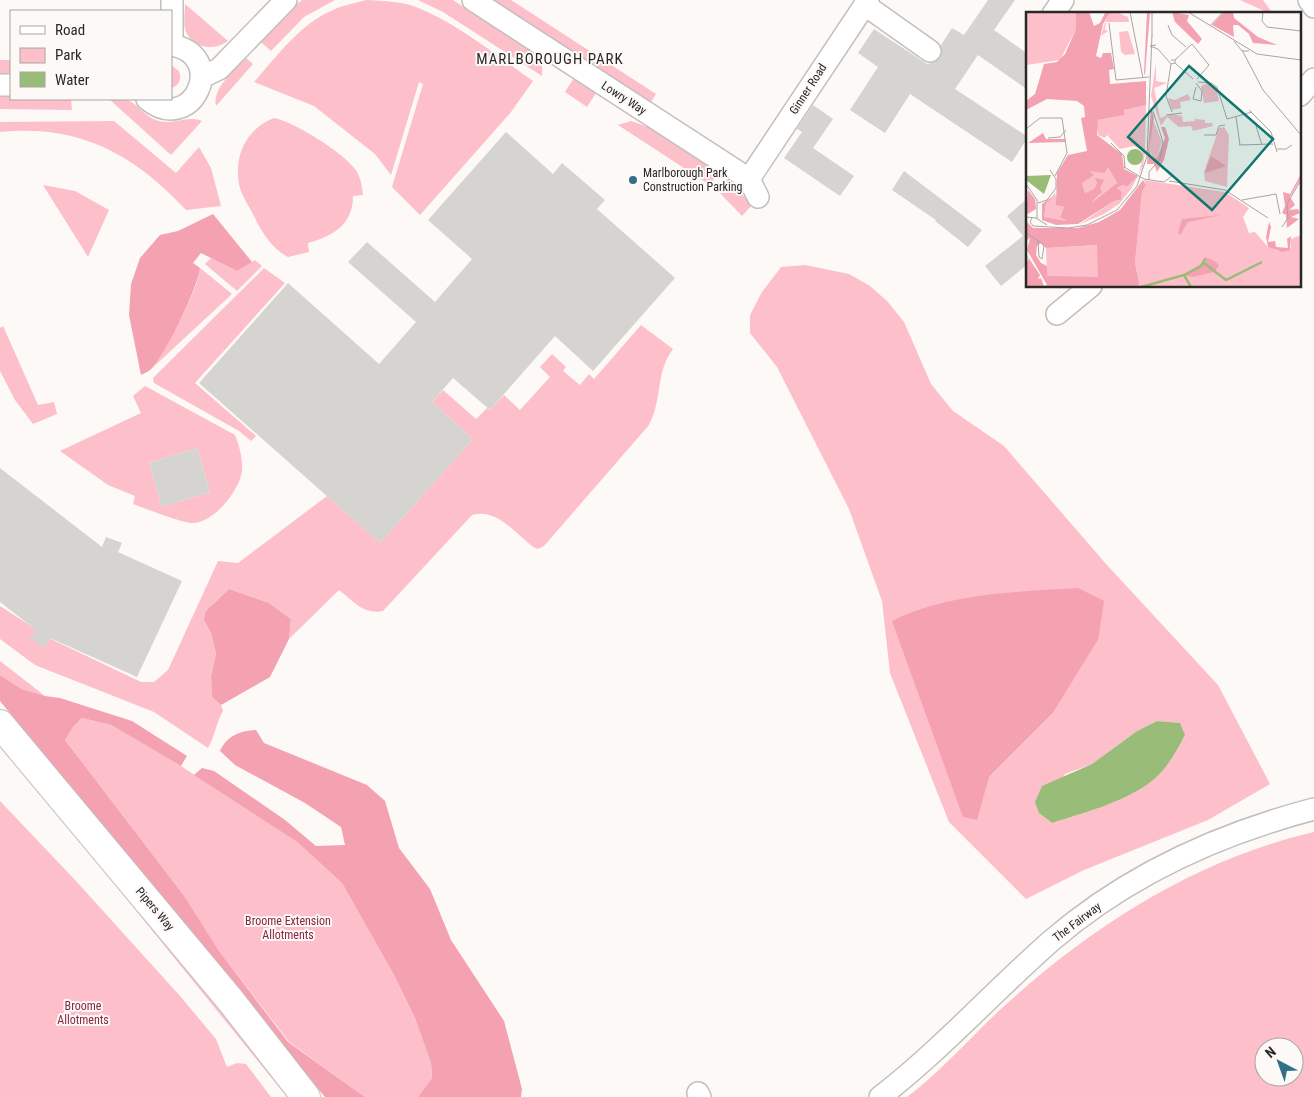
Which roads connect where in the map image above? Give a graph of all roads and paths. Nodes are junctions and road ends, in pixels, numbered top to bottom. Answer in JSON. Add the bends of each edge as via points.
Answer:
{"nodes":[{"id":1,"x":172,"y":0,"type":"edge"},
{"id":2,"x":286,"y":0,"type":"edge"},
{"id":3,"x":473,"y":0,"type":"edge"},
{"id":4,"x":1308,"y":0,"type":"edge"},
{"id":5,"x":866,"y":2,"type":"edge"},
{"id":6,"x":1314,"y":7,"type":"edge"},
{"id":7,"x":172,"y":45,"type":"edge"},
{"id":8,"x":930,"y":51,"type":"dead end"},
{"id":9,"x":202,"y":77,"type":"junction"},
{"id":10,"x":1314,"y":79,"type":"edge"},
{"id":11,"x":1302,"y":93,"type":"edge"},
{"id":12,"x":149,"y":100,"type":"edge"},
{"id":13,"x":753,"y":188,"type":"joint"},
{"id":14,"x":1089,"y":288,"type":"edge"},
{"id":15,"x":1057,"y":314,"type":"dead end"},
{"id":16,"x":0,"y":724,"type":"edge"},
{"id":17,"x":1314,"y":809,"type":"edge"},
{"id":18,"x":306,"y":1097,"type":"edge"},
{"id":19,"x":880,"y":1097,"type":"edge"}],
"edges":[{"from":1,"to":7,"type":"street"},
{"from":2,"to":9,"type":"street","via":[[219,69]]},
{"from":3,"to":13,"type":"street","name":"Lowry Way"},
{"from":4,"to":6,"type":"street"},
{"from":5,"to":8,"type":"street"},
{"from":5,"to":13,"type":"street","name":"Ginner Road"},
{"from":7,"to":9,"type":"street","via":[[196,59]]},
{"from":9,"to":12,"type":"street","via":[[197,94],[183,106],[164,108]]},
{"from":10,"to":11,"type":"street"},
{"from":14,"to":15,"type":"street"},
{"from":16,"to":18,"type":"main road","name":"Pipers Way","via":[[225,994]]},
{"from":17,"to":19,"type":"street","name":"The Fairway","via":[[1272,820],[1200,848],[1108,898],[1052,940]]}]}
